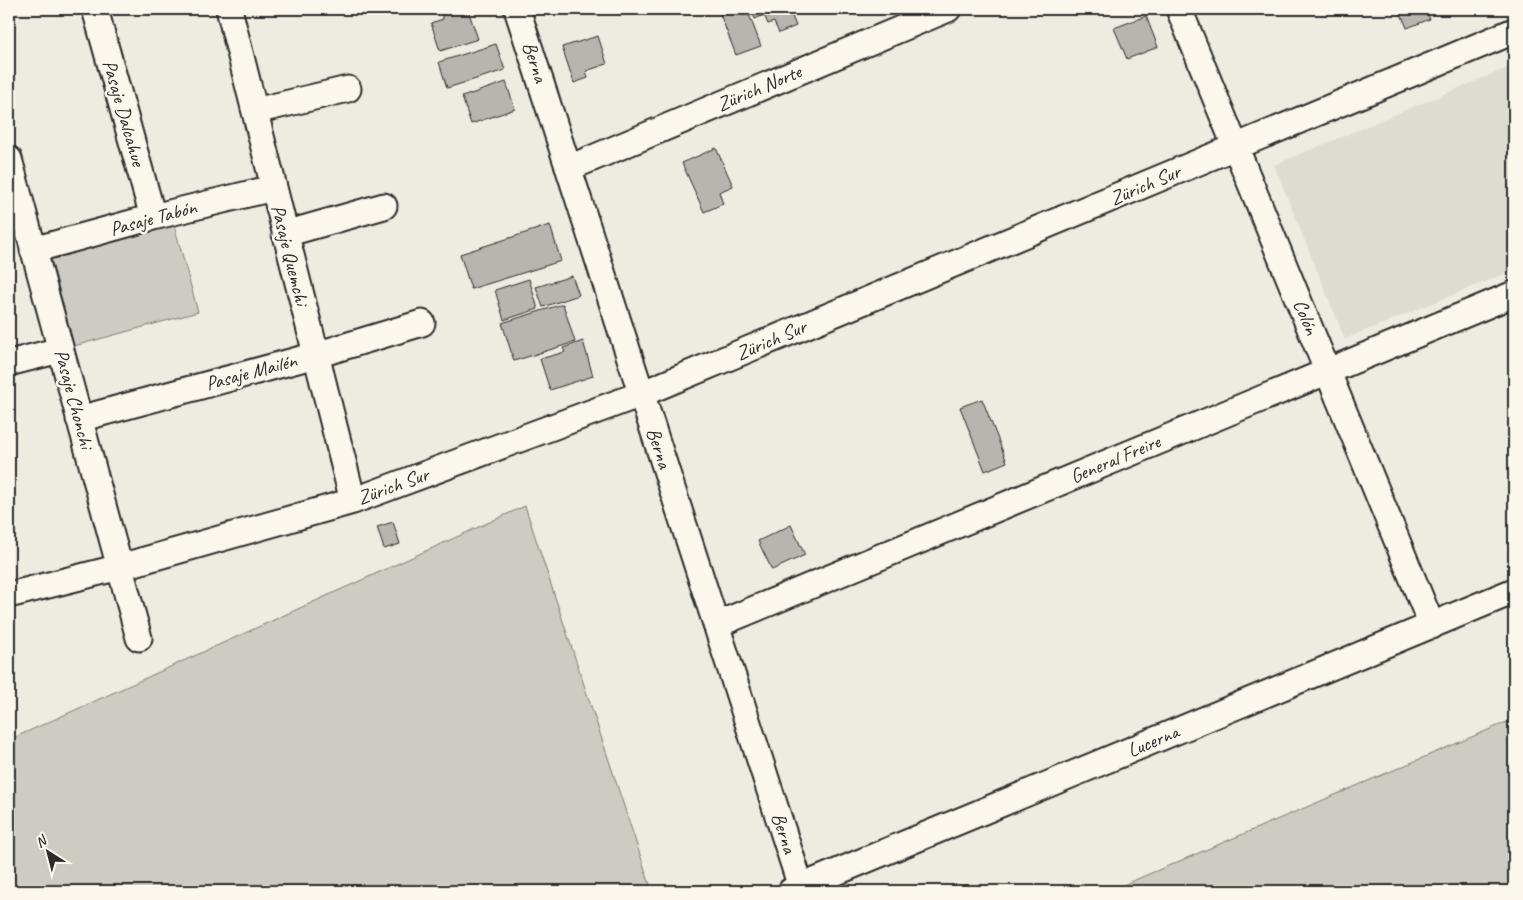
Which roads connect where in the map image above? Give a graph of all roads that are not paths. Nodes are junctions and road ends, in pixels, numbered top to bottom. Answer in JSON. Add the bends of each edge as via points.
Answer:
{"nodes":[{"id":1,"x":95,"y":9,"type":"edge"},
{"id":2,"x":229,"y":9,"type":"edge"},
{"id":3,"x":517,"y":9,"type":"edge"},
{"id":4,"x":948,"y":9,"type":"edge"},
{"id":5,"x":1178,"y":9,"type":"edge"},
{"id":6,"x":1514,"y":32,"type":"edge"},
{"id":7,"x":348,"y":89,"type":"dead end"},
{"id":8,"x":255,"y":111,"type":"junction"},
{"id":9,"x":1236,"y":147,"type":"junction"},
{"id":10,"x":9,"y":159,"type":"edge"},
{"id":11,"x":569,"y":168,"type":"junction"},
{"id":12,"x":273,"y":188,"type":"junction"},
{"id":13,"x":13,"y":189,"type":"edge"},
{"id":14,"x":384,"y":206,"type":"dead end"},
{"id":15,"x":153,"y":217,"type":"junction"},
{"id":16,"x":285,"y":234,"type":"junction"},
{"id":17,"x":33,"y":250,"type":"junction"},
{"id":18,"x":1514,"y":294,"type":"edge"},
{"id":19,"x":422,"y":323,"type":"dead end"},
{"id":20,"x":60,"y":350,"type":"junction"},
{"id":21,"x":316,"y":354,"type":"junction"},
{"id":22,"x":9,"y":363,"type":"edge"},
{"id":23,"x":1328,"y":371,"type":"junction"},
{"id":24,"x":641,"y":394,"type":"junction"},
{"id":25,"x":79,"y":419,"type":"junction"},
{"id":26,"x":353,"y":501,"type":"junction"},
{"id":27,"x":120,"y":567,"type":"junction"},
{"id":28,"x":1514,"y":591,"type":"edge"},
{"id":29,"x":9,"y":594,"type":"edge"},
{"id":30,"x":716,"y":625,"type":"junction"},
{"id":31,"x":1432,"y":626,"type":"junction"},
{"id":32,"x":139,"y":638,"type":"dead end"},
{"id":33,"x":796,"y":889,"type":"edge"}],
"edges":[{"from":1,"to":15,"type":"street","name":"Pasaje Dalcahue"},
{"from":2,"to":8,"type":"street","name":"Pasaje Quemchi"},
{"from":3,"to":11,"type":"street","name":"Berna"},
{"from":4,"to":11,"type":"street","name":"Zürich Norte"},
{"from":5,"to":9,"type":"street","name":"Colón"},
{"from":6,"to":9,"type":"street","name":"Zürich Sur"},
{"from":7,"to":8,"type":"street"},
{"from":8,"to":12,"type":"street","name":"Pasaje Quemchi"},
{"from":9,"to":23,"type":"street","name":"Colón"},
{"from":9,"to":24,"type":"street","name":"Zürich Sur"},
{"from":10,"to":13,"type":"street","name":"Pasaje Chonchi"},
{"from":11,"to":24,"type":"street","name":"Berna"},
{"from":12,"to":15,"type":"street","name":"Pasaje Tabón"},
{"from":12,"to":16,"type":"street","name":"Pasaje Quemchi"},
{"from":13,"to":17,"type":"street","name":"Pasaje Chonchi"},
{"from":14,"to":16,"type":"street"},
{"from":15,"to":17,"type":"street","name":"Pasaje Tabón"},
{"from":16,"to":21,"type":"street","name":"Pasaje Quemchi"},
{"from":17,"to":20,"type":"street","name":"Pasaje Chonchi"},
{"from":18,"to":23,"type":"street","name":"General Freire"},
{"from":19,"to":21,"type":"street","name":"Pasaje Mailén"},
{"from":20,"to":22,"type":"street"},
{"from":20,"to":25,"type":"street","name":"Pasaje Chonchi"},
{"from":21,"to":25,"type":"street","name":"Pasaje Mailén"},
{"from":21,"to":26,"type":"street","name":"Pasaje Quemchi"},
{"from":23,"to":30,"type":"street","name":"General Freire"},
{"from":23,"to":31,"type":"street","name":"Colón"},
{"from":24,"to":26,"type":"street","name":"Zürich Sur"},
{"from":24,"to":30,"type":"street","name":"Berna"},
{"from":25,"to":27,"type":"street","name":"Pasaje Chonchi"},
{"from":26,"to":27,"type":"street","name":"Zürich Sur"},
{"from":27,"to":29,"type":"street","name":"Zürich Sur"},
{"from":27,"to":32,"type":"street","name":"Pasaje Chonchi"},
{"from":28,"to":31,"type":"street","name":"Lucerna"},
{"from":30,"to":33,"type":"street","name":"Berna"},
{"from":31,"to":33,"type":"street","name":"Lucerna"}]}
